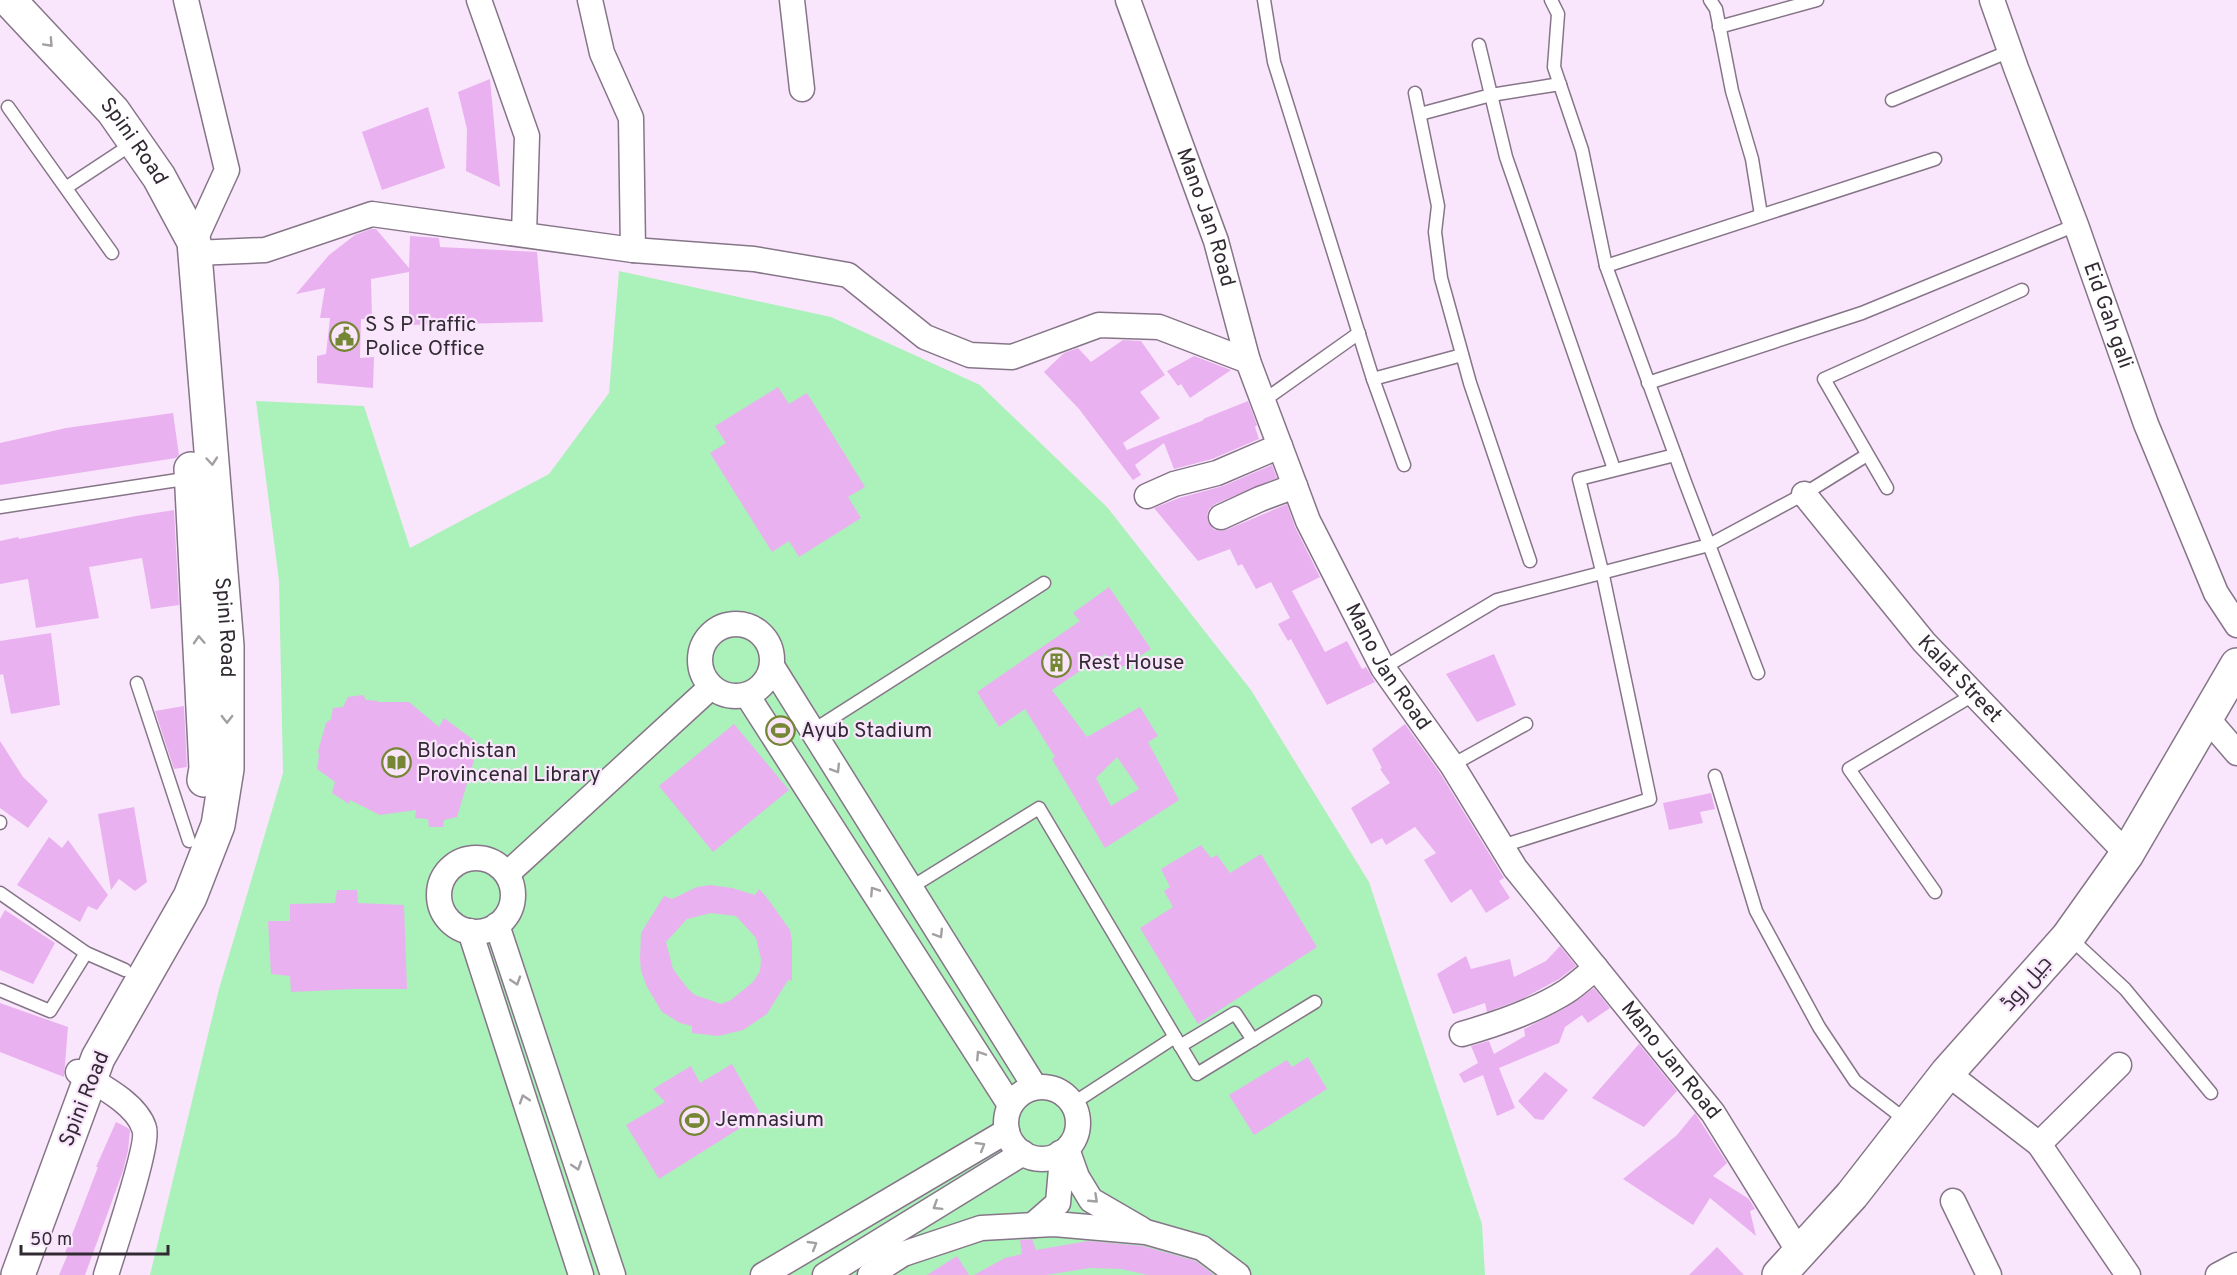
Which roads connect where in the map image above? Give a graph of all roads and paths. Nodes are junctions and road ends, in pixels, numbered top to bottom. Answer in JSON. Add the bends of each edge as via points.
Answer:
{"nodes":[{"id":1,"x":9,"y":0,"type":"edge"},
{"id":2,"x":186,"y":0,"type":"edge"},
{"id":3,"x":479,"y":0,"type":"edge"},
{"id":4,"x":590,"y":0,"type":"edge"},
{"id":5,"x":792,"y":0,"type":"edge"},
{"id":6,"x":1128,"y":0,"type":"edge"},
{"id":7,"x":1264,"y":0,"type":"edge"},
{"id":8,"x":1551,"y":0,"type":"edge"},
{"id":9,"x":1710,"y":0,"type":"edge"},
{"id":10,"x":1817,"y":0,"type":"edge"},
{"id":11,"x":1992,"y":0,"type":"edge"},
{"id":12,"x":0,"y":23,"type":"edge"},
{"id":13,"x":1719,"y":27,"type":"junction"},
{"id":14,"x":1479,"y":45,"type":"dead end"},
{"id":15,"x":2010,"y":51,"type":"junction"},
{"id":16,"x":1560,"y":84,"type":"junction"},
{"id":17,"x":802,"y":89,"type":"dead end"},
{"id":18,"x":1415,"y":93,"type":"dead end"},
{"id":19,"x":1491,"y":95,"type":"junction"},
{"id":20,"x":1892,"y":100,"type":"dead end"},
{"id":21,"x":8,"y":107,"type":"dead end"},
{"id":22,"x":1420,"y":114,"type":"junction"},
{"id":23,"x":120,"y":152,"type":"junction"},
{"id":24,"x":1935,"y":159,"type":"dead end"},
{"id":25,"x":67,"y":187,"type":"junction"},
{"id":26,"x":1761,"y":215,"type":"junction"},
{"id":27,"x":2076,"y":225,"type":"junction"},
{"id":28,"x":525,"y":234,"type":"junction"},
{"id":29,"x":195,"y":247,"type":"junction"},
{"id":30,"x":633,"y":250,"type":"junction"},
{"id":31,"x":112,"y":252,"type":"dead end"},
{"id":32,"x":1606,"y":266,"type":"junction"},
{"id":33,"x":2022,"y":290,"type":"dead end"},
{"id":34,"x":1359,"y":333,"type":"junction"},
{"id":35,"x":1462,"y":355,"type":"junction"},
{"id":36,"x":1248,"y":361,"type":"junction"},
{"id":37,"x":1373,"y":379,"type":"junction"},
{"id":38,"x":1648,"y":383,"type":"junction"},
{"id":39,"x":1263,"y":401,"type":"junction"},
{"id":40,"x":1280,"y":446,"type":"junction"},
{"id":41,"x":1675,"y":455,"type":"junction"},
{"id":42,"x":1868,"y":455,"type":"junction"},
{"id":43,"x":1404,"y":465,"type":"dead end"},
{"id":44,"x":1614,"y":470,"type":"junction"},
{"id":45,"x":191,"y":478,"type":"junction"},
{"id":46,"x":1295,"y":486,"type":"junction"},
{"id":47,"x":1887,"y":488,"type":"dead end"},
{"id":48,"x":1804,"y":494,"type":"junction"},
{"id":49,"x":1147,"y":496,"type":"dead end"},
{"id":50,"x":0,"y":507,"type":"edge"},
{"id":51,"x":1221,"y":518,"type":"dead end"},
{"id":52,"x":1709,"y":545,"type":"junction"},
{"id":53,"x":1530,"y":561,"type":"dead end"},
{"id":54,"x":1602,"y":572,"type":"junction"},
{"id":55,"x":1044,"y":583,"type":"dead end"},
{"id":56,"x":2237,"y":625,"type":"edge"},
{"id":57,"x":2237,"y":665,"type":"edge"},
{"id":58,"x":772,"y":666,"type":"junction"},
{"id":59,"x":1383,"y":668,"type":"junction"},
{"id":60,"x":1758,"y":673,"type":"dead end"},
{"id":61,"x":137,"y":683,"type":"dead end"},
{"id":62,"x":711,"y":687,"type":"junction"},
{"id":63,"x":1973,"y":694,"type":"junction"},
{"id":64,"x":747,"y":695,"type":"junction"},
{"id":65,"x":2206,"y":717,"type":"junction"},
{"id":66,"x":1526,"y":724,"type":"dead end"},
{"id":67,"x":812,"y":731,"type":"junction"},
{"id":68,"x":2237,"y":753,"type":"edge"},
{"id":69,"x":1452,"y":765,"type":"junction"},
{"id":70,"x":1714,"y":776,"type":"dead end"},
{"id":71,"x":189,"y":841,"type":"junction"},
{"id":72,"x":1502,"y":846,"type":"junction"},
{"id":73,"x":2127,"y":854,"type":"junction"},
{"id":74,"x":507,"y":874,"type":"junction"},
{"id":75,"x":910,"y":888,"type":"junction"},
{"id":76,"x":1935,"y":892,"type":"dead end"},
{"id":77,"x":0,"y":893,"type":"edge"},
{"id":78,"x":497,"y":925,"type":"junction"},
{"id":79,"x":470,"y":931,"type":"junction"},
{"id":80,"x":2068,"y":937,"type":"junction"},
{"id":81,"x":86,"y":953,"type":"junction"},
{"id":82,"x":1596,"y":968,"type":"junction"},
{"id":83,"x":125,"y":970,"type":"junction"},
{"id":84,"x":0,"y":990,"type":"edge"},
{"id":85,"x":1315,"y":1002,"type":"dead end"},
{"id":86,"x":1462,"y":1034,"type":"dead end"},
{"id":87,"x":1253,"y":1040,"type":"junction"},
{"id":88,"x":1178,"y":1042,"type":"junction"},
{"id":89,"x":2119,"y":1065,"type":"dead end"},
{"id":90,"x":1947,"y":1073,"type":"junction"},
{"id":91,"x":83,"y":1075,"type":"junction"},
{"id":92,"x":1035,"y":1087,"type":"junction"},
{"id":93,"x":2211,"y":1093,"type":"dead end"},
{"id":94,"x":1072,"y":1104,"type":"junction"},
{"id":95,"x":1010,"y":1105,"type":"junction"},
{"id":96,"x":1909,"y":1122,"type":"junction"},
{"id":97,"x":1007,"y":1131,"type":"junction"},
{"id":98,"x":2039,"y":1144,"type":"junction"},
{"id":99,"x":1064,"y":1151,"type":"junction"},
{"id":100,"x":1023,"y":1153,"type":"junction"},
{"id":101,"x":1953,"y":1201,"type":"dead end"},
{"id":102,"x":1033,"y":1225,"type":"junction"},
{"id":103,"x":1146,"y":1232,"type":"junction"},
{"id":104,"x":0,"y":1263,"type":"edge"},
{"id":105,"x":1789,"y":1264,"type":"edge"},
{"id":106,"x":2237,"y":1265,"type":"edge"},
{"id":107,"x":18,"y":1275,"type":"edge"},
{"id":108,"x":106,"y":1275,"type":"edge"},
{"id":109,"x":581,"y":1275,"type":"edge"},
{"id":110,"x":613,"y":1275,"type":"edge"},
{"id":111,"x":763,"y":1275,"type":"edge"},
{"id":112,"x":825,"y":1275,"type":"edge"},
{"id":113,"x":870,"y":1275,"type":"edge"},
{"id":114,"x":1239,"y":1275,"type":"edge"},
{"id":115,"x":1989,"y":1275,"type":"edge"},
{"id":116,"x":2128,"y":1275,"type":"edge"},
{"id":117,"x":2218,"y":1275,"type":"edge"}],
"edges":[{"from":1,"to":29,"type":"main road","name":"Spini Road","one_way":true,"via":[[113,111],[159,177]]},
{"from":2,"to":29,"type":"street","via":[[227,170]]},
{"from":3,"to":28,"type":"street","via":[[527,136]]},
{"from":4,"to":30,"type":"street","via":[[602,53],[631,118]]},
{"from":5,"to":17,"type":"street"},
{"from":6,"to":36,"type":"street","name":"Mano Jan Road","via":[[1216,241]]},
{"from":7,"to":34,"type":"lane","via":[[1274,62]]},
{"from":8,"to":16,"type":"lane","via":[[1558,14],[1554,67]]},
{"from":9,"to":13,"type":"lane"},
{"from":10,"to":13,"type":"lane"},
{"from":11,"to":15,"type":"street","name":"Eid Gah gali"},
{"from":12,"to":23,"type":"main road","name":"Spini Road"},
{"from":13,"to":26,"type":"lane","via":[[1752,159]]},
{"from":14,"to":19,"type":"lane"},
{"from":15,"to":20,"type":"lane"},
{"from":15,"to":27,"type":"street","name":"Eid Gah gali"},
{"from":16,"to":19,"type":"lane"},
{"from":16,"to":32,"type":"lane","via":[[1582,150]]},
{"from":18,"to":22,"type":"lane"},
{"from":19,"to":22,"type":"lane"},
{"from":19,"to":44,"type":"lane","via":[[1506,157]]},
{"from":21,"to":25,"type":"lane"},
{"from":22,"to":35,"type":"lane","via":[[1438,206],[1435,232],[1441,278]]},
{"from":23,"to":25,"type":"lane"},
{"from":23,"to":45,"type":"main road","name":"Spini Road","via":[[168,226],[182,271]]},
{"from":24,"to":26,"type":"lane"},
{"from":25,"to":31,"type":"lane"},
{"from":26,"to":32,"type":"lane"},
{"from":27,"to":38,"type":"lane","via":[[1862,313]]},
{"from":27,"to":56,"type":"street","name":"Eid Gah gali","via":[[2145,424],[2216,593]]},
{"from":28,"to":29,"type":"street","via":[[372,214],[265,250]]},
{"from":28,"to":30,"type":"street"},
{"from":29,"to":91,"type":"main road","name":"Spini Road","one_way":true,"via":[[227,646],[227,769],[218,825],[190,897],[98,1058]]},
{"from":30,"to":36,"type":"street","via":[[754,259],[848,275],[925,337],[970,355],[1012,357],[1099,325],[1159,327]]},
{"from":32,"to":38,"type":"lane"},
{"from":33,"to":42,"type":"lane","via":[[1824,380]]},
{"from":34,"to":37,"type":"lane"},
{"from":34,"to":39,"type":"lane"},
{"from":35,"to":37,"type":"lane"},
{"from":35,"to":53,"type":"lane"},
{"from":36,"to":39,"type":"street","name":"Mano Jan Road"},
{"from":37,"to":43,"type":"lane"},
{"from":38,"to":41,"type":"lane"},
{"from":39,"to":40,"type":"street","name":"Mano Jan Road"},
{"from":40,"to":46,"type":"street","name":"Mano Jan Road"},
{"from":40,"to":49,"type":"street","via":[[1217,473]]},
{"from":41,"to":44,"type":"lane"},
{"from":41,"to":52,"type":"lane"},
{"from":42,"to":47,"type":"lane"},
{"from":42,"to":48,"type":"lane"},
{"from":44,"to":54,"type":"lane","via":[[1579,479]]},
{"from":45,"to":50,"type":"lane"},
{"from":71,"to":45,"type":"main road","name":"Spini Road","one_way":true,"via":[[206,768]]},
{"from":46,"to":51,"type":"street"},
{"from":46,"to":59,"type":"street","name":"Mano Jan Road","via":[[1308,521]]},
{"from":48,"to":52,"type":"lane"},
{"from":48,"to":63,"type":"street","name":"Kalat Street","via":[[1924,642]]},
{"from":52,"to":54,"type":"lane"},
{"from":52,"to":60,"type":"lane"},
{"from":54,"to":59,"type":"lane","via":[[1497,600]]},
{"from":54,"to":72,"type":"lane","via":[[1650,799]]},
{"from":55,"to":67,"type":"lane"},
{"from":57,"to":65,"type":"main road","name":"جیل روڈ"},
{"from":58,"to":62,"type":"street","via":[[767,642],[759,632],[748,626],[724,626],[713,632],[700,652],[700,665]]},
{"from":58,"to":64,"type":"street","via":[[764,684]]},
{"from":58,"to":67,"type":"street"},
{"from":59,"to":69,"type":"street","name":"Mano Jan Road"},
{"from":61,"to":71,"type":"lane"},
{"from":62,"to":64,"type":"street","via":[[728,696]]},
{"from":62,"to":74,"type":"street"},
{"from":63,"to":73,"type":"street","name":"Kalat Street"},
{"from":63,"to":76,"type":"lane","via":[[1849,769]]},
{"from":95,"to":64,"type":"street","one_way":true},
{"from":65,"to":68,"type":"street"},
{"from":65,"to":73,"type":"main road","name":"جیل روڈ"},
{"from":66,"to":69,"type":"lane"},
{"from":67,"to":75,"type":"street","one_way":true},
{"from":69,"to":72,"type":"street","name":"Mano Jan Road"},
{"from":70,"to":96,"type":"lane","via":[[1756,911],[1819,1027],[1855,1081]]},
{"from":71,"to":83,"type":"main road","name":"Spini Road","via":[[163,902]]},
{"from":72,"to":82,"type":"street","name":"Mano Jan Road","via":[[1515,868]]},
{"from":73,"to":80,"type":"main road","name":"جیل روڈ"},
{"from":74,"to":78,"type":"street","via":[[512,884],[511,907]]},
{"from":74,"to":79,"type":"street","via":[[498,865],[476,858],[453,866],[446,875],[441,886],[443,910],[458,927]]},
{"from":75,"to":88,"type":"lane","via":[[1039,808]]},
{"from":75,"to":92,"type":"street","one_way":true},
{"from":77,"to":81,"type":"lane"},
{"from":78,"to":79,"type":"street"},
{"from":78,"to":110,"type":"street","one_way":true},
{"from":109,"to":79,"type":"street","one_way":true},
{"from":80,"to":90,"type":"main road","name":"جیل روڈ"},
{"from":80,"to":93,"type":"lane","via":[[2125,988]]},
{"from":81,"to":83,"type":"lane"},
{"from":81,"to":84,"type":"lane","via":[[50,1011]]},
{"from":82,"to":86,"type":"street","via":[[1542,1004]]},
{"from":82,"to":105,"type":"street","name":"Mano Jan Road","via":[[1713,1113]]},
{"from":83,"to":91,"type":"main road","name":"Spini Road","via":[[95,1023]]},
{"from":85,"to":87,"type":"lane"},
{"from":87,"to":88,"type":"lane","via":[[1235,1013]]},
{"from":87,"to":88,"type":"lane","via":[[1197,1074]]},
{"from":88,"to":94,"type":"lane"},
{"from":89,"to":98,"type":"street"},
{"from":90,"to":96,"type":"main road","name":"جیل روڈ"},
{"from":90,"to":98,"type":"street"},
{"from":91,"to":104,"type":"main road","name":"Spini Road"},
{"from":91,"to":107,"type":"main road","name":"Spini Road"},
{"from":91,"to":108,"type":"street","via":[[133,1108],[145,1129],[141,1157]]},
{"from":92,"to":94,"type":"street","via":[[1056,1090]]},
{"from":92,"to":95,"type":"street","via":[[1017,1096]]},
{"from":94,"to":99,"type":"street","via":[[1077,1127],[1074,1139]]},
{"from":95,"to":97,"type":"street"},
{"from":96,"to":105,"type":"main road","name":"جیل روڈ","via":[[1852,1195]]},
{"from":97,"to":100,"type":"street"},
{"from":111,"to":97,"type":"street","one_way":true},
{"from":98,"to":116,"type":"street"},
{"from":99,"to":100,"type":"street","via":[[1042,1159]]},
{"from":99,"to":102,"type":"street","via":[[1058,1203]]},
{"from":99,"to":103,"type":"street","one_way":true,"via":[[1091,1200]]},
{"from":100,"to":112,"type":"street","one_way":true},
{"from":101,"to":115,"type":"street"},
{"from":102,"to":103,"type":"street"},
{"from":102,"to":113,"type":"street","via":[[981,1228],[903,1254]]},
{"from":103,"to":114,"type":"street","via":[[1202,1248]]},
{"from":106,"to":117,"type":"street"}]}
